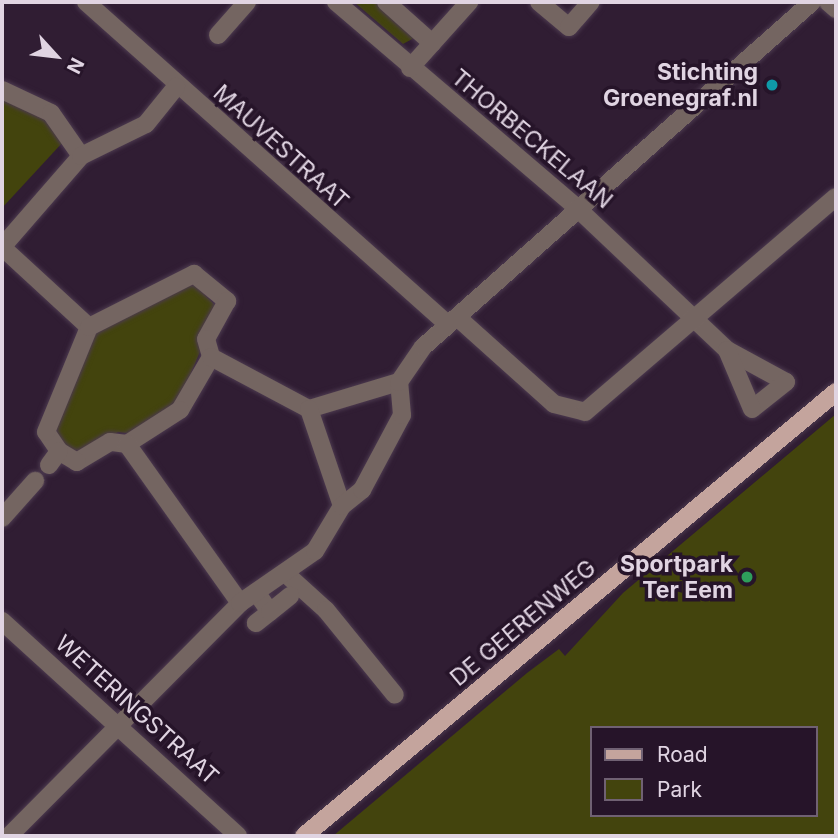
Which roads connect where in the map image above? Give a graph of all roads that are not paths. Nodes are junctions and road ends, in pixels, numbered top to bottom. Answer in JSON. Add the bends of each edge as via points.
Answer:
{"nodes":[{"id":1,"x":86,"y":2,"type":"edge"},
{"id":2,"x":247,"y":2,"type":"edge"},
{"id":3,"x":337,"y":2,"type":"edge"},
{"id":4,"x":386,"y":2,"type":"edge"},
{"id":5,"x":469,"y":2,"type":"edge"},
{"id":6,"x":539,"y":2,"type":"edge"},
{"id":7,"x":591,"y":2,"type":"edge"},
{"id":8,"x":812,"y":2,"type":"edge"},
{"id":9,"x":828,"y":2,"type":"edge"},
{"id":10,"x":836,"y":9,"type":"edge"},
{"id":11,"x":218,"y":36,"type":"dead end"},
{"id":12,"x":432,"y":43,"type":"junction"},
{"id":13,"x":411,"y":68,"type":"junction"},
{"id":14,"x":176,"y":87,"type":"junction"},
{"id":15,"x":2,"y":90,"type":"edge"},
{"id":16,"x":81,"y":156,"type":"junction"},
{"id":17,"x":836,"y":197,"type":"edge"},
{"id":18,"x":578,"y":209,"type":"junction"},
{"id":19,"x":2,"y":247,"type":"edge"},
{"id":20,"x":694,"y":315,"type":"junction"},
{"id":21,"x":452,"y":321,"type":"junction"},
{"id":22,"x":89,"y":327,"type":"junction"},
{"id":23,"x":727,"y":350,"type":"dead end"},
{"id":24,"x":211,"y":357,"type":"junction"},
{"id":25,"x":399,"y":382,"type":"junction"},
{"id":26,"x":836,"y":392,"type":"edge"},
{"id":27,"x":309,"y":409,"type":"junction"},
{"id":28,"x":127,"y":444,"type":"junction"},
{"id":29,"x":35,"y":481,"type":"dead end"},
{"id":30,"x":342,"y":506,"type":"junction"},
{"id":31,"x":2,"y":518,"type":"edge"},
{"id":32,"x":285,"y":573,"type":"junction"},
{"id":33,"x":256,"y":592,"type":"junction"},
{"id":34,"x":290,"y":596,"type":"dead end"},
{"id":35,"x":240,"y":603,"type":"junction"},
{"id":36,"x":2,"y":621,"type":"edge"},
{"id":37,"x":395,"y":695,"type":"dead end"},
{"id":38,"x":117,"y":723,"type":"junction"},
{"id":39,"x":9,"y":836,"type":"edge"},
{"id":40,"x":238,"y":836,"type":"edge"},
{"id":41,"x":304,"y":836,"type":"edge"}],
"edges":[{"from":1,"to":14,"type":"street","name":"MAUVESTRAAT"},
{"from":2,"to":11,"type":"street"},
{"from":3,"to":13,"type":"street","name":"THORBECKELAAN"},
{"from":4,"to":12,"type":"street"},
{"from":5,"to":12,"type":"street"},
{"from":6,"to":7,"type":"street","via":[[569,27]]},
{"from":8,"to":18,"type":"street"},
{"from":9,"to":10,"type":"street"},
{"from":12,"to":13,"type":"street"},
{"from":13,"to":18,"type":"street","name":"THORBECKELAAN"},
{"from":14,"to":16,"type":"street","via":[[146,124]]},
{"from":14,"to":21,"type":"street","name":"MAUVESTRAAT"},
{"from":15,"to":16,"type":"street","via":[[51,113]]},
{"from":16,"to":19,"type":"street"},
{"from":17,"to":20,"type":"street"},
{"from":18,"to":20,"type":"street","name":"THORBECKELAAN"},
{"from":18,"to":21,"type":"street"},
{"from":19,"to":22,"type":"street"},
{"from":20,"to":21,"type":"street","name":"MAUVESTRAAT","via":[[585,412],[554,404]]},
{"from":20,"to":23,"type":"street","name":"THORBECKELAAN"},
{"from":21,"to":25,"type":"street"},
{"from":22,"to":24,"type":"street","via":[[194,274],[226,301],[206,339]]},
{"from":22,"to":28,"type":"street","via":[[46,432],[54,458],[77,462],[110,442]]},
{"from":24,"to":27,"type":"street"},
{"from":24,"to":28,"type":"street","via":[[180,410]]},
{"from":25,"to":27,"type":"street"},
{"from":25,"to":30,"type":"street","via":[[402,415],[362,490]]},
{"from":26,"to":41,"type":"main road","name":"DE GEERENWEG"},
{"from":27,"to":30,"type":"street"},
{"from":28,"to":35,"type":"street"},
{"from":29,"to":31,"type":"street"},
{"from":30,"to":32,"type":"street","via":[[315,551]]},
{"from":32,"to":33,"type":"street"},
{"from":32,"to":37,"type":"street","via":[[326,610]]},
{"from":33,"to":34,"type":"street","via":[[263,617]]},
{"from":33,"to":35,"type":"street"},
{"from":35,"to":38,"type":"street"},
{"from":36,"to":38,"type":"street","name":"WETERINGSTRAAT"},
{"from":38,"to":39,"type":"street"},
{"from":38,"to":40,"type":"street","name":"WETERINGSTRAAT"}]}
